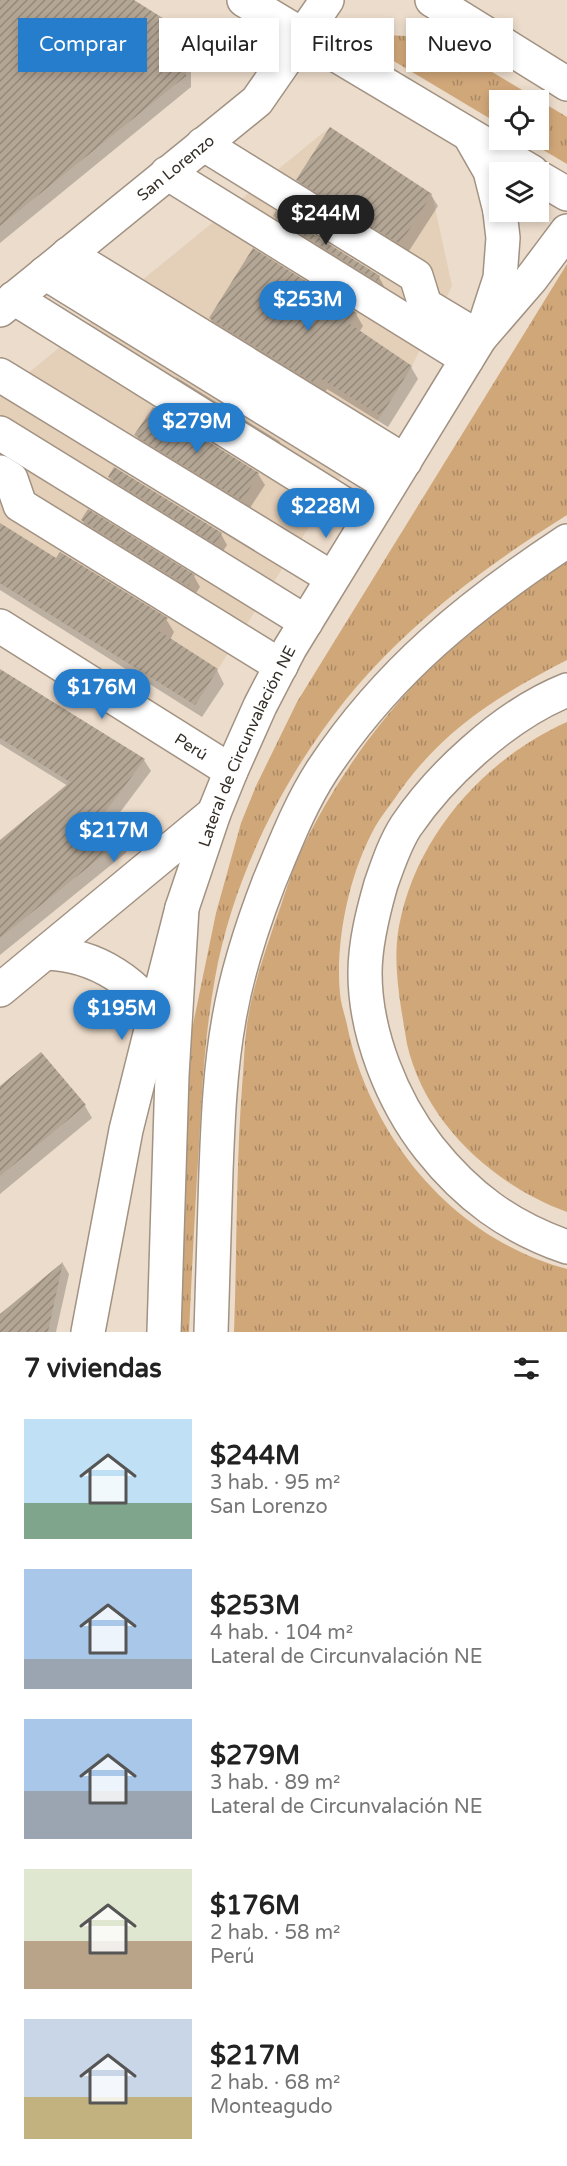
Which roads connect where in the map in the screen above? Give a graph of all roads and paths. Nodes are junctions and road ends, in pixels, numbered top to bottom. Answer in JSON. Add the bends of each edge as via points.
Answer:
{"nodes":[{"id":1,"x":244,"y":0,"type":"edge"},
{"id":2,"x":327,"y":0,"type":"edge"},
{"id":3,"x":432,"y":0,"type":"edge"},
{"id":4,"x":315,"y":18,"type":"edge"},
{"id":5,"x":291,"y":28,"type":"edge"},
{"id":6,"x":291,"y":52,"type":"edge"},
{"id":7,"x":364,"y":72,"type":"edge"},
{"id":8,"x":567,"y":84,"type":"edge"},
{"id":9,"x":470,"y":136,"type":"junction"},
{"id":10,"x":203,"y":144,"type":"junction"},
{"id":11,"x":515,"y":162,"type":"edge"},
{"id":12,"x":489,"y":169,"type":"edge"},
{"id":13,"x":167,"y":173,"type":"junction"},
{"id":14,"x":549,"y":183,"type":"edge"},
{"id":15,"x":567,"y":194,"type":"edge"},
{"id":16,"x":501,"y":222,"type":"edge"},
{"id":17,"x":567,"y":231,"type":"edge"},
{"id":18,"x":56,"y":264,"type":"junction"},
{"id":19,"x":7,"y":304,"type":"edge"},
{"id":20,"x":473,"y":349,"type":"junction"},
{"id":21,"x":0,"y":375,"type":"edge"},
{"id":22,"x":0,"y":433,"type":"edge"},
{"id":23,"x":0,"y":472,"type":"edge"},
{"id":24,"x":397,"y":473,"type":"junction"},
{"id":25,"x":368,"y":519,"type":"junction"},
{"id":26,"x":567,"y":541,"type":"edge"},
{"id":27,"x":332,"y":578,"type":"junction"},
{"id":28,"x":306,"y":622,"type":"junction"},
{"id":29,"x":0,"y":626,"type":"edge"},
{"id":30,"x":281,"y":666,"type":"junction"},
{"id":31,"x":567,"y":690,"type":"edge"},
{"id":32,"x":231,"y":771,"type":"junction"},
{"id":33,"x":214,"y":813,"type":"junction"},
{"id":34,"x":182,"y":908,"type":"junction"},
{"id":35,"x":45,"y":953,"type":"junction"},
{"id":36,"x":0,"y":990,"type":"edge"},
{"id":37,"x":155,"y":1014,"type":"junction"},
{"id":38,"x":173,"y":1054,"type":"junction"},
{"id":39,"x":567,"y":1247,"type":"edge"},
{"id":40,"x":88,"y":1332,"type":"edge"},
{"id":41,"x":164,"y":1332,"type":"edge"},
{"id":42,"x":211,"y":1332,"type":"edge"}],
"edges":[{"from":1,"to":5,"type":"main road"},
{"from":2,"to":4,"type":"main road","name":"San Lorenzo"},
{"from":3,"to":8,"type":"main road"},
{"from":6,"to":10,"type":"main road","name":"San Lorenzo","via":[[257,101]]},
{"from":7,"to":9,"type":"main road"},
{"from":9,"to":11,"type":"main road"},
{"from":9,"to":12,"type":"main road"},
{"from":10,"to":13,"type":"main road","name":"San Lorenzo"},
{"from":10,"to":20,"type":"main road","via":[[416,276],[425,305]]},
{"from":13,"to":18,"type":"main road","name":"San Lorenzo"},
{"from":13,"to":20,"type":"main road"},
{"from":14,"to":15,"type":"main road"},
{"from":16,"to":20,"type":"main road","via":[[500,278]]},
{"from":17,"to":20,"type":"main road","name":"Lateral de Circunvalación NE"},
{"from":18,"to":19,"type":"main road","name":"San Lorenzo"},
{"from":18,"to":24,"type":"main road"},
{"from":19,"to":25,"type":"main road"},
{"from":20,"to":24,"type":"main road","name":"Lateral de Circunvalación NE"},
{"from":21,"to":27,"type":"main road"},
{"from":22,"to":28,"type":"main road"},
{"from":23,"to":30,"type":"main road","via":[[11,479],[20,505]]},
{"from":24,"to":25,"type":"main road","name":"Lateral de Circunvalación NE"},
{"from":25,"to":27,"type":"main road","name":"Lateral de Circunvalación NE"},
{"from":26,"to":42,"type":"main road","via":[[499,586],[409,664],[376,699],[322,770],[284,846],[242,961],[229,1019],[217,1144]]},
{"from":27,"to":28,"type":"main road","name":"Lateral de Circunvalación NE"},
{"from":28,"to":30,"type":"main road","name":"Lateral de Circunvalación NE"},
{"from":29,"to":32,"type":"main road","name":"Perú"},
{"from":30,"to":32,"type":"main road","name":"Lateral de Circunvalación NE"},
{"from":31,"to":39,"type":"main road","via":[[488,738],[455,767],[405,827],[389,860],[376,902],[365,973],[369,1014],[392,1089],[416,1131],[474,1197],[508,1221]]},
{"from":32,"to":33,"type":"main road","name":"Lateral de Circunvalación NE"},
{"from":33,"to":34,"type":"main road","name":"Lateral de Circunvalación NE"},
{"from":33,"to":35,"type":"main road"},
{"from":34,"to":37,"type":"main road","name":"Lateral de Circunvalación NE"},
{"from":34,"to":38,"type":"main road"},
{"from":35,"to":36,"type":"main road"},
{"from":35,"to":37,"type":"main road","via":[[76,957],[109,969],[138,992]]},
{"from":37,"to":38,"type":"main road"},
{"from":37,"to":40,"type":"main road","name":"Lateral de Circunvalación NE","via":[[126,1130]]},
{"from":38,"to":41,"type":"main road"}]}
